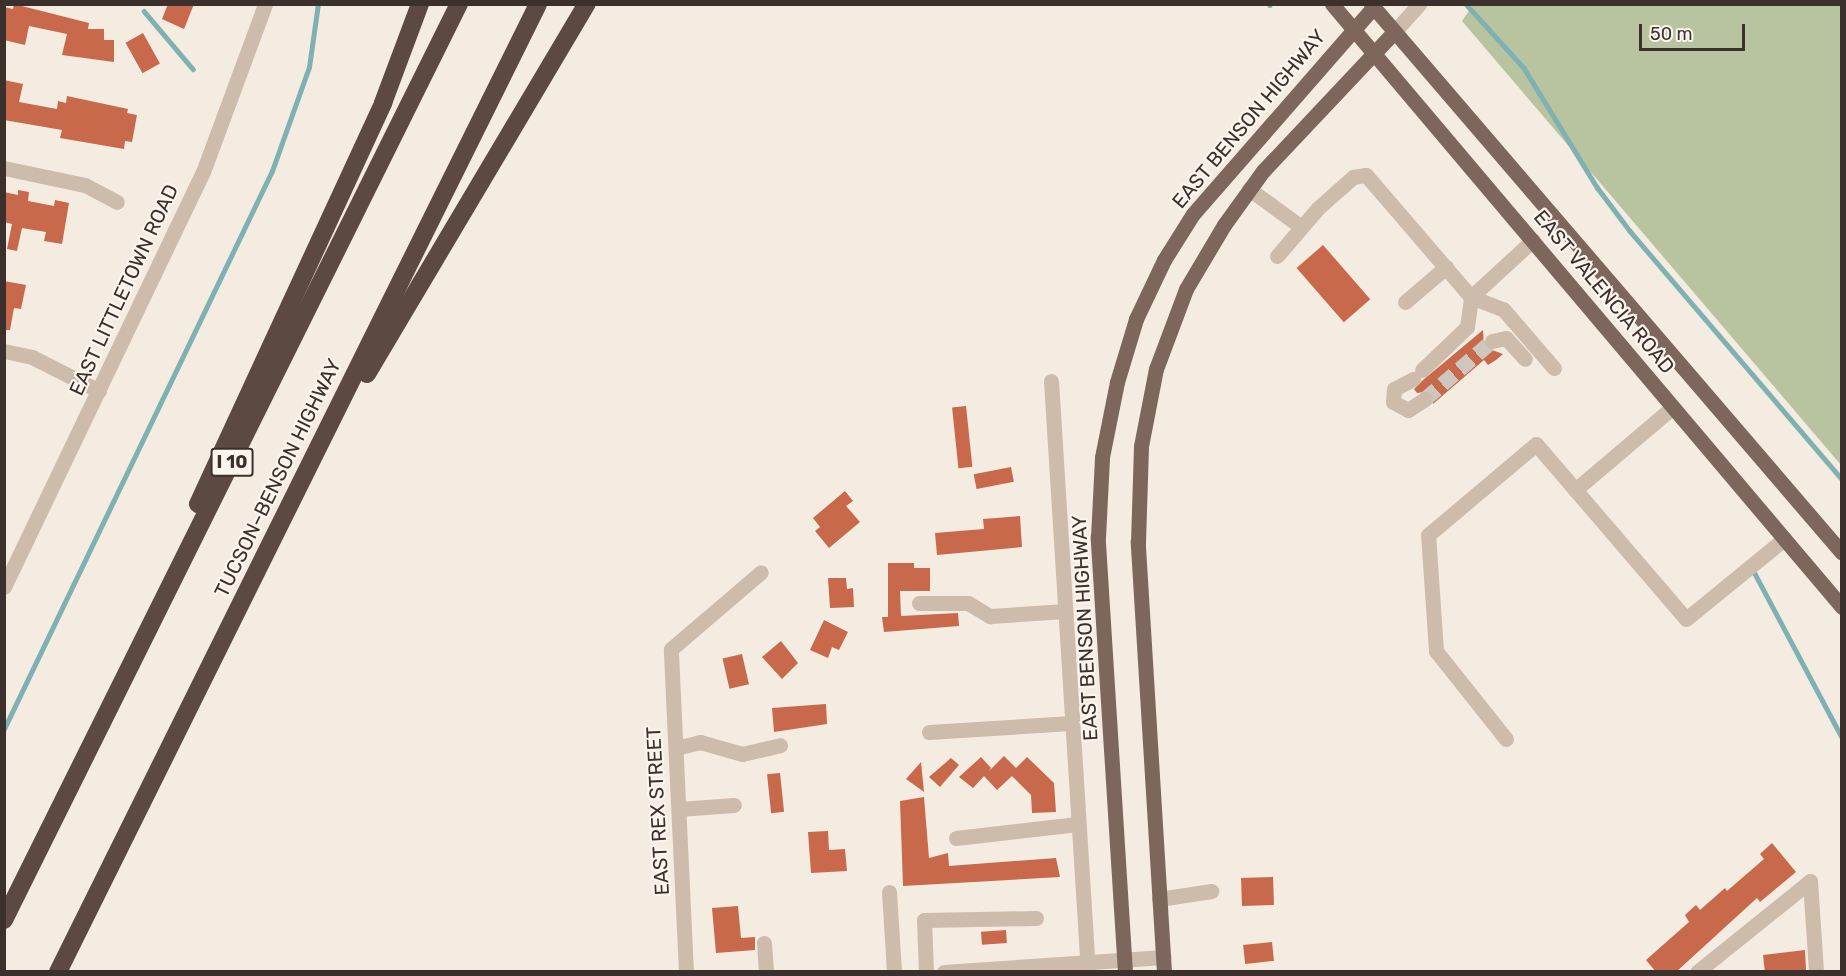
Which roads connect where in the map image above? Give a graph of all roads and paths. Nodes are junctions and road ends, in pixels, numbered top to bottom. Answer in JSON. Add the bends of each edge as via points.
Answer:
{"nodes":[{"id":1,"x":264,"y":4,"type":"edge"},
{"id":2,"x":420,"y":4,"type":"edge"},
{"id":3,"x":459,"y":4,"type":"edge"},
{"id":4,"x":538,"y":4,"type":"edge"},
{"id":5,"x":587,"y":4,"type":"edge"},
{"id":6,"x":1332,"y":4,"type":"edge"},
{"id":7,"x":1419,"y":4,"type":"edge"},
{"id":8,"x":1374,"y":6,"type":"edge"},
{"id":9,"x":1353,"y":29,"type":"junction"},
{"id":10,"x":1394,"y":32,"type":"junction"},
{"id":11,"x":1373,"y":54,"type":"junction"},
{"id":12,"x":4,"y":168,"type":"edge"},
{"id":13,"x":1249,"y":189,"type":"junction"},
{"id":14,"x":117,"y":202,"type":"dead end"},
{"id":15,"x":1300,"y":226,"type":"junction"},
{"id":16,"x":1533,"y":240,"type":"junction"},
{"id":17,"x":1277,"y":256,"type":"dead end"},
{"id":18,"x":1446,"y":267,"type":"junction"},
{"id":19,"x":1471,"y":297,"type":"junction"},
{"id":20,"x":1405,"y":302,"type":"dead end"},
{"id":21,"x":1492,"y":341,"type":"dead end"},
{"id":22,"x":4,"y":351,"type":"edge"},
{"id":23,"x":1525,"y":359,"type":"dead end"},
{"id":24,"x":1554,"y":368,"type":"dead end"},
{"id":25,"x":1051,"y":381,"type":"dead end"},
{"id":26,"x":99,"y":391,"type":"junction"},
{"id":27,"x":1425,"y":399,"type":"tunnel mouth"},
{"id":28,"x":1673,"y":407,"type":"junction"},
{"id":29,"x":1575,"y":490,"type":"junction"},
{"id":30,"x":290,"y":505,"type":"junction"},
{"id":31,"x":1784,"y":539,"type":"junction"},
{"id":32,"x":1842,"y":553,"type":"edge"},
{"id":33,"x":761,"y":572,"type":"dead end"},
{"id":34,"x":4,"y":587,"type":"edge"},
{"id":35,"x":919,"y":603,"type":"dead end"},
{"id":36,"x":1842,"y":607,"type":"edge"},
{"id":37,"x":1065,"y":611,"type":"junction"},
{"id":38,"x":1071,"y":723,"type":"junction"},
{"id":39,"x":929,"y":732,"type":"dead end"},
{"id":40,"x":1506,"y":739,"type":"dead end"},
{"id":41,"x":780,"y":745,"type":"dead end"},
{"id":42,"x":676,"y":748,"type":"junction"},
{"id":43,"x":734,"y":805,"type":"dead end"},
{"id":44,"x":679,"y":809,"type":"junction"},
{"id":45,"x":1077,"y":824,"type":"junction"},
{"id":46,"x":956,"y":838,"type":"dead end"},
{"id":47,"x":39,"y":850,"type":"junction"},
{"id":48,"x":1211,"y":891,"type":"dead end"},
{"id":49,"x":889,"y":892,"type":"dead end"},
{"id":50,"x":1159,"y":899,"type":"junction"},
{"id":51,"x":1036,"y":918,"type":"dead end"},
{"id":52,"x":4,"y":920,"type":"edge"},
{"id":53,"x":765,"y":943,"type":"dead end"},
{"id":54,"x":1163,"y":964,"type":"edge"},
{"id":55,"x":1125,"y":966,"type":"edge"},
{"id":56,"x":1088,"y":967,"type":"edge"},
{"id":57,"x":1698,"y":971,"type":"edge"},
{"id":58,"x":58,"y":972,"type":"edge"},
{"id":59,"x":687,"y":972,"type":"edge"},
{"id":60,"x":766,"y":972,"type":"edge"},
{"id":61,"x":894,"y":972,"type":"edge"},
{"id":62,"x":926,"y":972,"type":"edge"},
{"id":63,"x":944,"y":972,"type":"edge"},
{"id":64,"x":1816,"y":972,"type":"edge"}],
"edges":[{"from":1,"to":26,"type":"street","name":"EAST LITTLETOWN ROAD","via":[[203,172]]},
{"from":2,"to":47,"type":"highway","via":[[383,103]]},
{"from":3,"to":47,"type":"highway","number":"I 10"},
{"from":4,"to":30,"type":"highway","name":"TUCSON–BENSON HIGHWAY"},
{"from":5,"to":30,"type":"highway"},
{"from":6,"to":9,"type":"main road","name":"EAST VALENCIA ROAD"},
{"from":7,"to":10,"type":"street"},
{"from":8,"to":9,"type":"main road","name":"EAST BENSON HIGHWAY"},
{"from":8,"to":10,"type":"main road","name":"EAST VALENCIA ROAD"},
{"from":9,"to":11,"type":"main road","name":"EAST VALENCIA ROAD"},
{"from":9,"to":55,"type":"main road","name":"EAST BENSON HIGHWAY","via":[[1194,214],[1164,260],[1136,319],[1117,382],[1102,457],[1098,537]]},
{"from":10,"to":11,"type":"main road"},
{"from":10,"to":32,"type":"main road","name":"EAST VALENCIA ROAD"},
{"from":11,"to":13,"type":"main road"},
{"from":11,"to":16,"type":"main road","name":"EAST VALENCIA ROAD"},
{"from":12,"to":14,"type":"street","via":[[85,185]]},
{"from":13,"to":15,"type":"street"},
{"from":13,"to":50,"type":"main road","via":[[1186,289],[1156,369],[1141,446],[1138,542]]},
{"from":15,"to":17,"type":"street"},
{"from":15,"to":18,"type":"street","via":[[1353,177],[1366,175]]},
{"from":16,"to":19,"type":"street"},
{"from":16,"to":28,"type":"main road","name":"EAST VALENCIA ROAD"},
{"from":18,"to":19,"type":"street"},
{"from":18,"to":20,"type":"street"},
{"from":19,"to":24,"type":"street","via":[[1503,309]]},
{"from":19,"to":27,"type":"street","via":[[1467,327],[1394,389],[1392,399],[1400,409],[1412,408]]},
{"from":21,"to":23,"type":"street","via":[[1506,338]]},
{"from":22,"to":26,"type":"street","via":[[32,357]]},
{"from":25,"to":37,"type":"street","name":"EAST BENSON HIGHWAY"},
{"from":26,"to":34,"type":"street","name":"EAST LITTLETOWN ROAD"},
{"from":28,"to":29,"type":"street"},
{"from":28,"to":31,"type":"main road","name":"EAST VALENCIA ROAD"},
{"from":29,"to":31,"type":"street","via":[[1686,619]]},
{"from":29,"to":40,"type":"street","via":[[1536,444],[1428,535],[1436,651]]},
{"from":30,"to":58,"type":"highway","name":"TUCSON–BENSON HIGHWAY"},
{"from":31,"to":36,"type":"main road","name":"EAST VALENCIA ROAD"},
{"from":33,"to":42,"type":"street","name":"EAST REX STREET","via":[[671,649]]},
{"from":35,"to":37,"type":"street","via":[[968,603],[990,616]]},
{"from":37,"to":38,"type":"street","name":"EAST BENSON HIGHWAY"},
{"from":38,"to":39,"type":"street"},
{"from":38,"to":45,"type":"street","name":"EAST BENSON HIGHWAY"},
{"from":41,"to":42,"type":"street","via":[[742,754],[700,742]]},
{"from":42,"to":44,"type":"street","name":"EAST REX STREET"},
{"from":43,"to":44,"type":"street"},
{"from":44,"to":59,"type":"street","name":"EAST REX STREET"},
{"from":45,"to":46,"type":"street"},
{"from":45,"to":56,"type":"street","name":"EAST BENSON HIGHWAY"},
{"from":47,"to":52,"type":"highway","number":"I 10"},
{"from":48,"to":50,"type":"street"},
{"from":49,"to":61,"type":"street"},
{"from":50,"to":54,"type":"main road"},
{"from":51,"to":62,"type":"street","via":[[924,920]]},
{"from":53,"to":60,"type":"street"},
{"from":54,"to":55,"type":"street"},
{"from":55,"to":56,"type":"street"},
{"from":56,"to":63,"type":"street"},
{"from":57,"to":64,"type":"street","via":[[1810,880]]}]}
